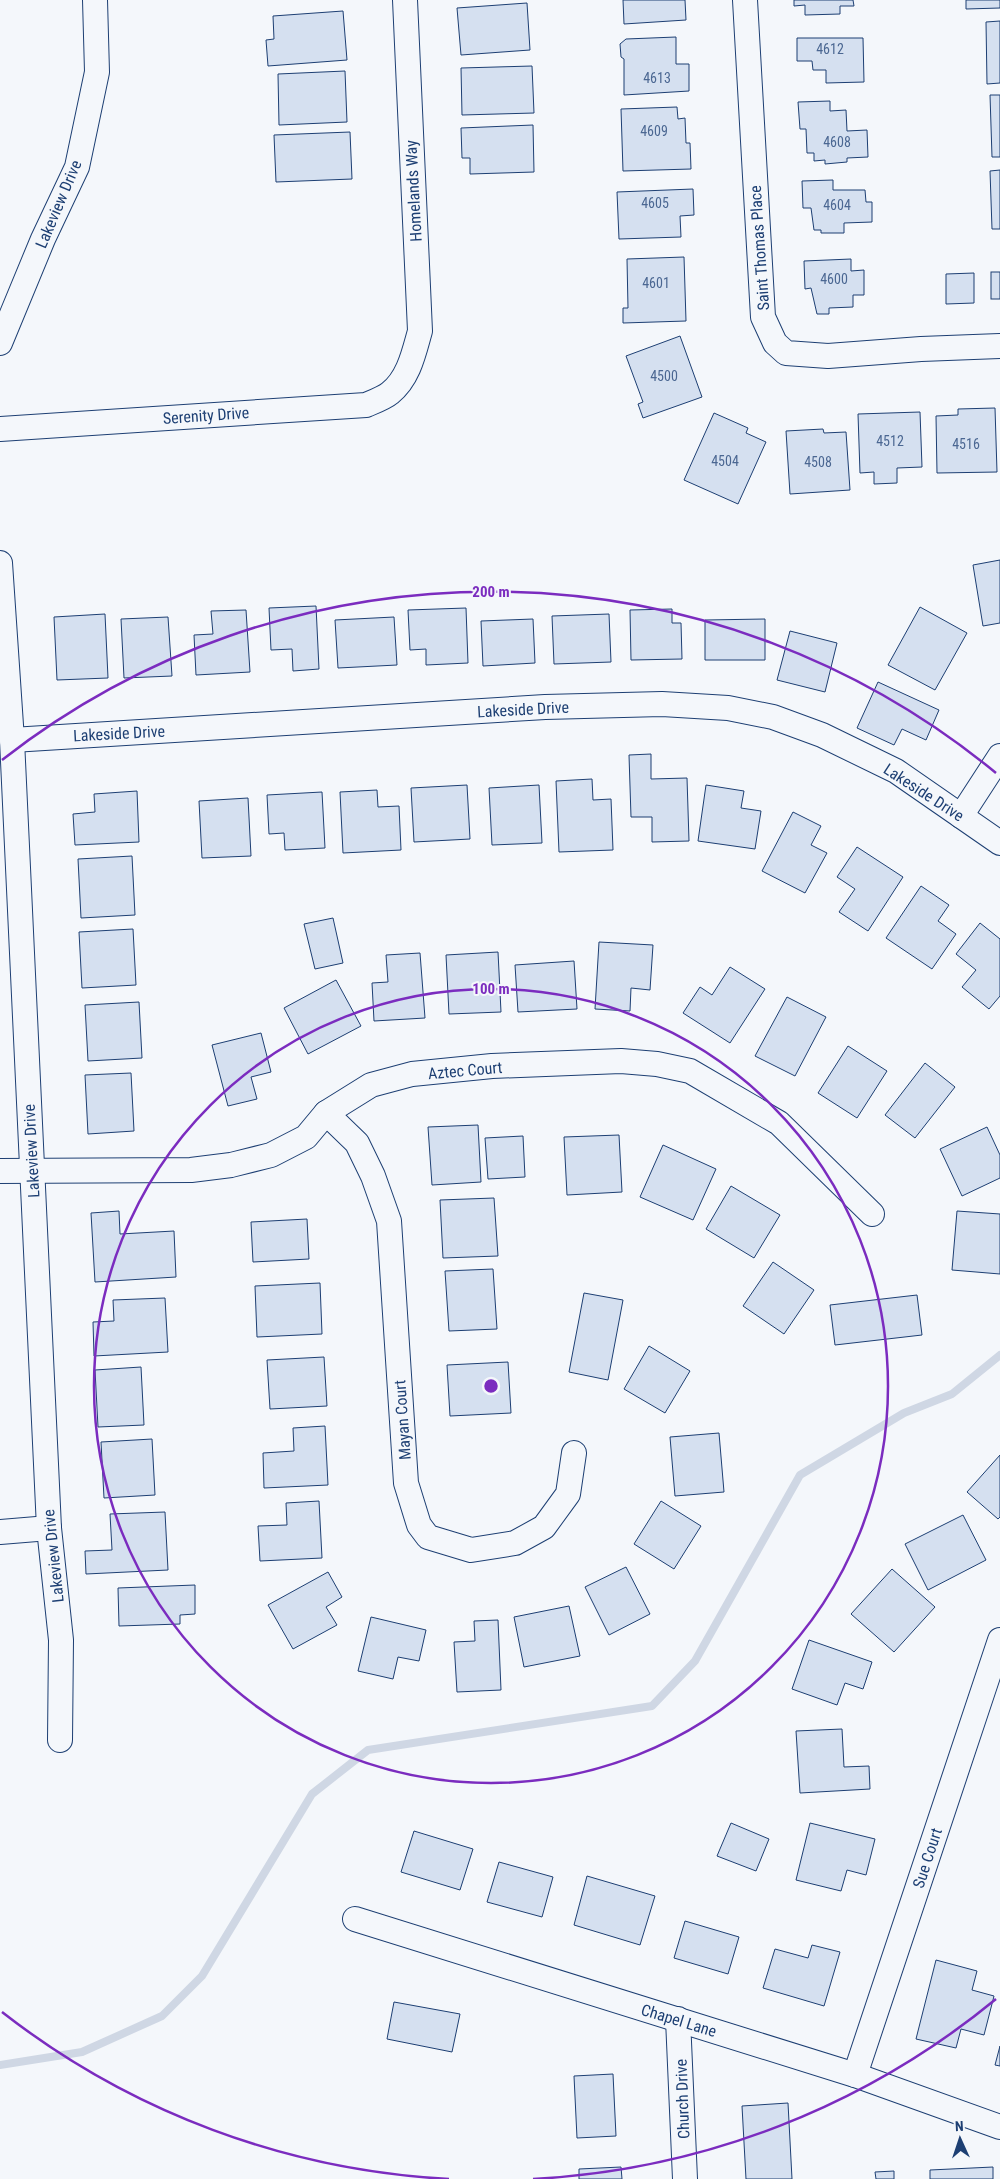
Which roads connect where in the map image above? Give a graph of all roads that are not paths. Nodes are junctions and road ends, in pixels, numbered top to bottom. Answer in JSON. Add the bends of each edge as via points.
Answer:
{"nodes":[{"id":1,"x":95,"y":0,"type":"edge"},
{"id":2,"x":405,"y":0,"type":"edge"},
{"id":3,"x":745,"y":0,"type":"edge"},
{"id":4,"x":0,"y":343,"type":"edge"},
{"id":5,"x":1000,"y":346,"type":"edge"},
{"id":6,"x":403,"y":378,"type":"joint"},
{"id":7,"x":0,"y":429,"type":"edge"},
{"id":8,"x":0,"y":563,"type":"edge"},
{"id":9,"x":12,"y":740,"type":"junction"},
{"id":10,"x":1000,"y":756,"type":"edge"},
{"id":11,"x":961,"y":816,"type":"junction"},
{"id":12,"x":1000,"y":843,"type":"edge"},
{"id":13,"x":326,"y":1113,"type":"junction"},
{"id":14,"x":32,"y":1170,"type":"junction"},
{"id":15,"x":0,"y":1171,"type":"edge"},
{"id":16,"x":872,"y":1214,"type":"dead end"},
{"id":17,"x":574,"y":1454,"type":"dead end"},
{"id":18,"x":49,"y":1528,"type":"junction"},
{"id":19,"x":0,"y":1532,"type":"edge"},
{"id":20,"x":1000,"y":1640,"type":"edge"},
{"id":21,"x":60,"y":1740,"type":"dead end"},
{"id":22,"x":355,"y":1919,"type":"dead end"},
{"id":23,"x":678,"y":2019,"type":"junction"},
{"id":24,"x":855,"y":2075,"type":"junction"},
{"id":25,"x":1000,"y":2127,"type":"edge"},
{"id":26,"x":685,"y":2179,"type":"edge"}],
"edges":[{"from":1,"to":4,"type":"street","name":"Lakeview Drive","via":[[97,72],[77,167]]},
{"from":2,"to":6,"type":"street","name":"Homelands Way","via":[[420,331]]},
{"from":3,"to":5,"type":"street","name":"Saint Thomas Place","via":[[763,317],[775,343],[786,352],[828,356]]},
{"from":6,"to":7,"type":"street","name":"Serenity Drive","via":[[390,393],[366,405]]},
{"from":8,"to":9,"type":"street","name":"Lakeview Drive"},
{"from":9,"to":11,"type":"street","name":"Lakeside Drive","via":[[546,707],[662,704],[728,708],[773,716],[822,735],[896,771]]},
{"from":9,"to":14,"type":"street","name":"Lakeview Drive"},
{"from":10,"to":11,"type":"street"},
{"from":11,"to":12,"type":"street","name":"Lakeside Drive"},
{"from":13,"to":14,"type":"street","name":"Aztec Court","via":[[306,1137],[271,1156],[231,1165],[191,1170]]},
{"from":13,"to":16,"type":"street","name":"Aztec Court","via":[[371,1085],[412,1074],[492,1066],[621,1061],[657,1064],[690,1071],[779,1123]]},
{"from":13,"to":17,"type":"street","name":"Mayan Court","via":[[357,1143],[374,1176],[388,1221],[406,1484],[419,1525],[428,1537],[471,1550],[515,1543],[544,1527],[568,1494]]},
{"from":14,"to":15,"type":"street","name":"Aztec Court"},
{"from":14,"to":18,"type":"street","name":"Lakeview Drive"},
{"from":18,"to":19,"type":"street"},
{"from":18,"to":21,"type":"street","name":"Lakeview Drive","via":[[61,1640]]},
{"from":20,"to":24,"type":"street","name":"Sue Court"},
{"from":22,"to":23,"type":"street","name":"Chapel Lane"},
{"from":23,"to":24,"type":"street","name":"Chapel Lane"},
{"from":23,"to":26,"type":"street","name":"Church Drive"},
{"from":24,"to":25,"type":"street","name":"Chapel Lane"}]}
